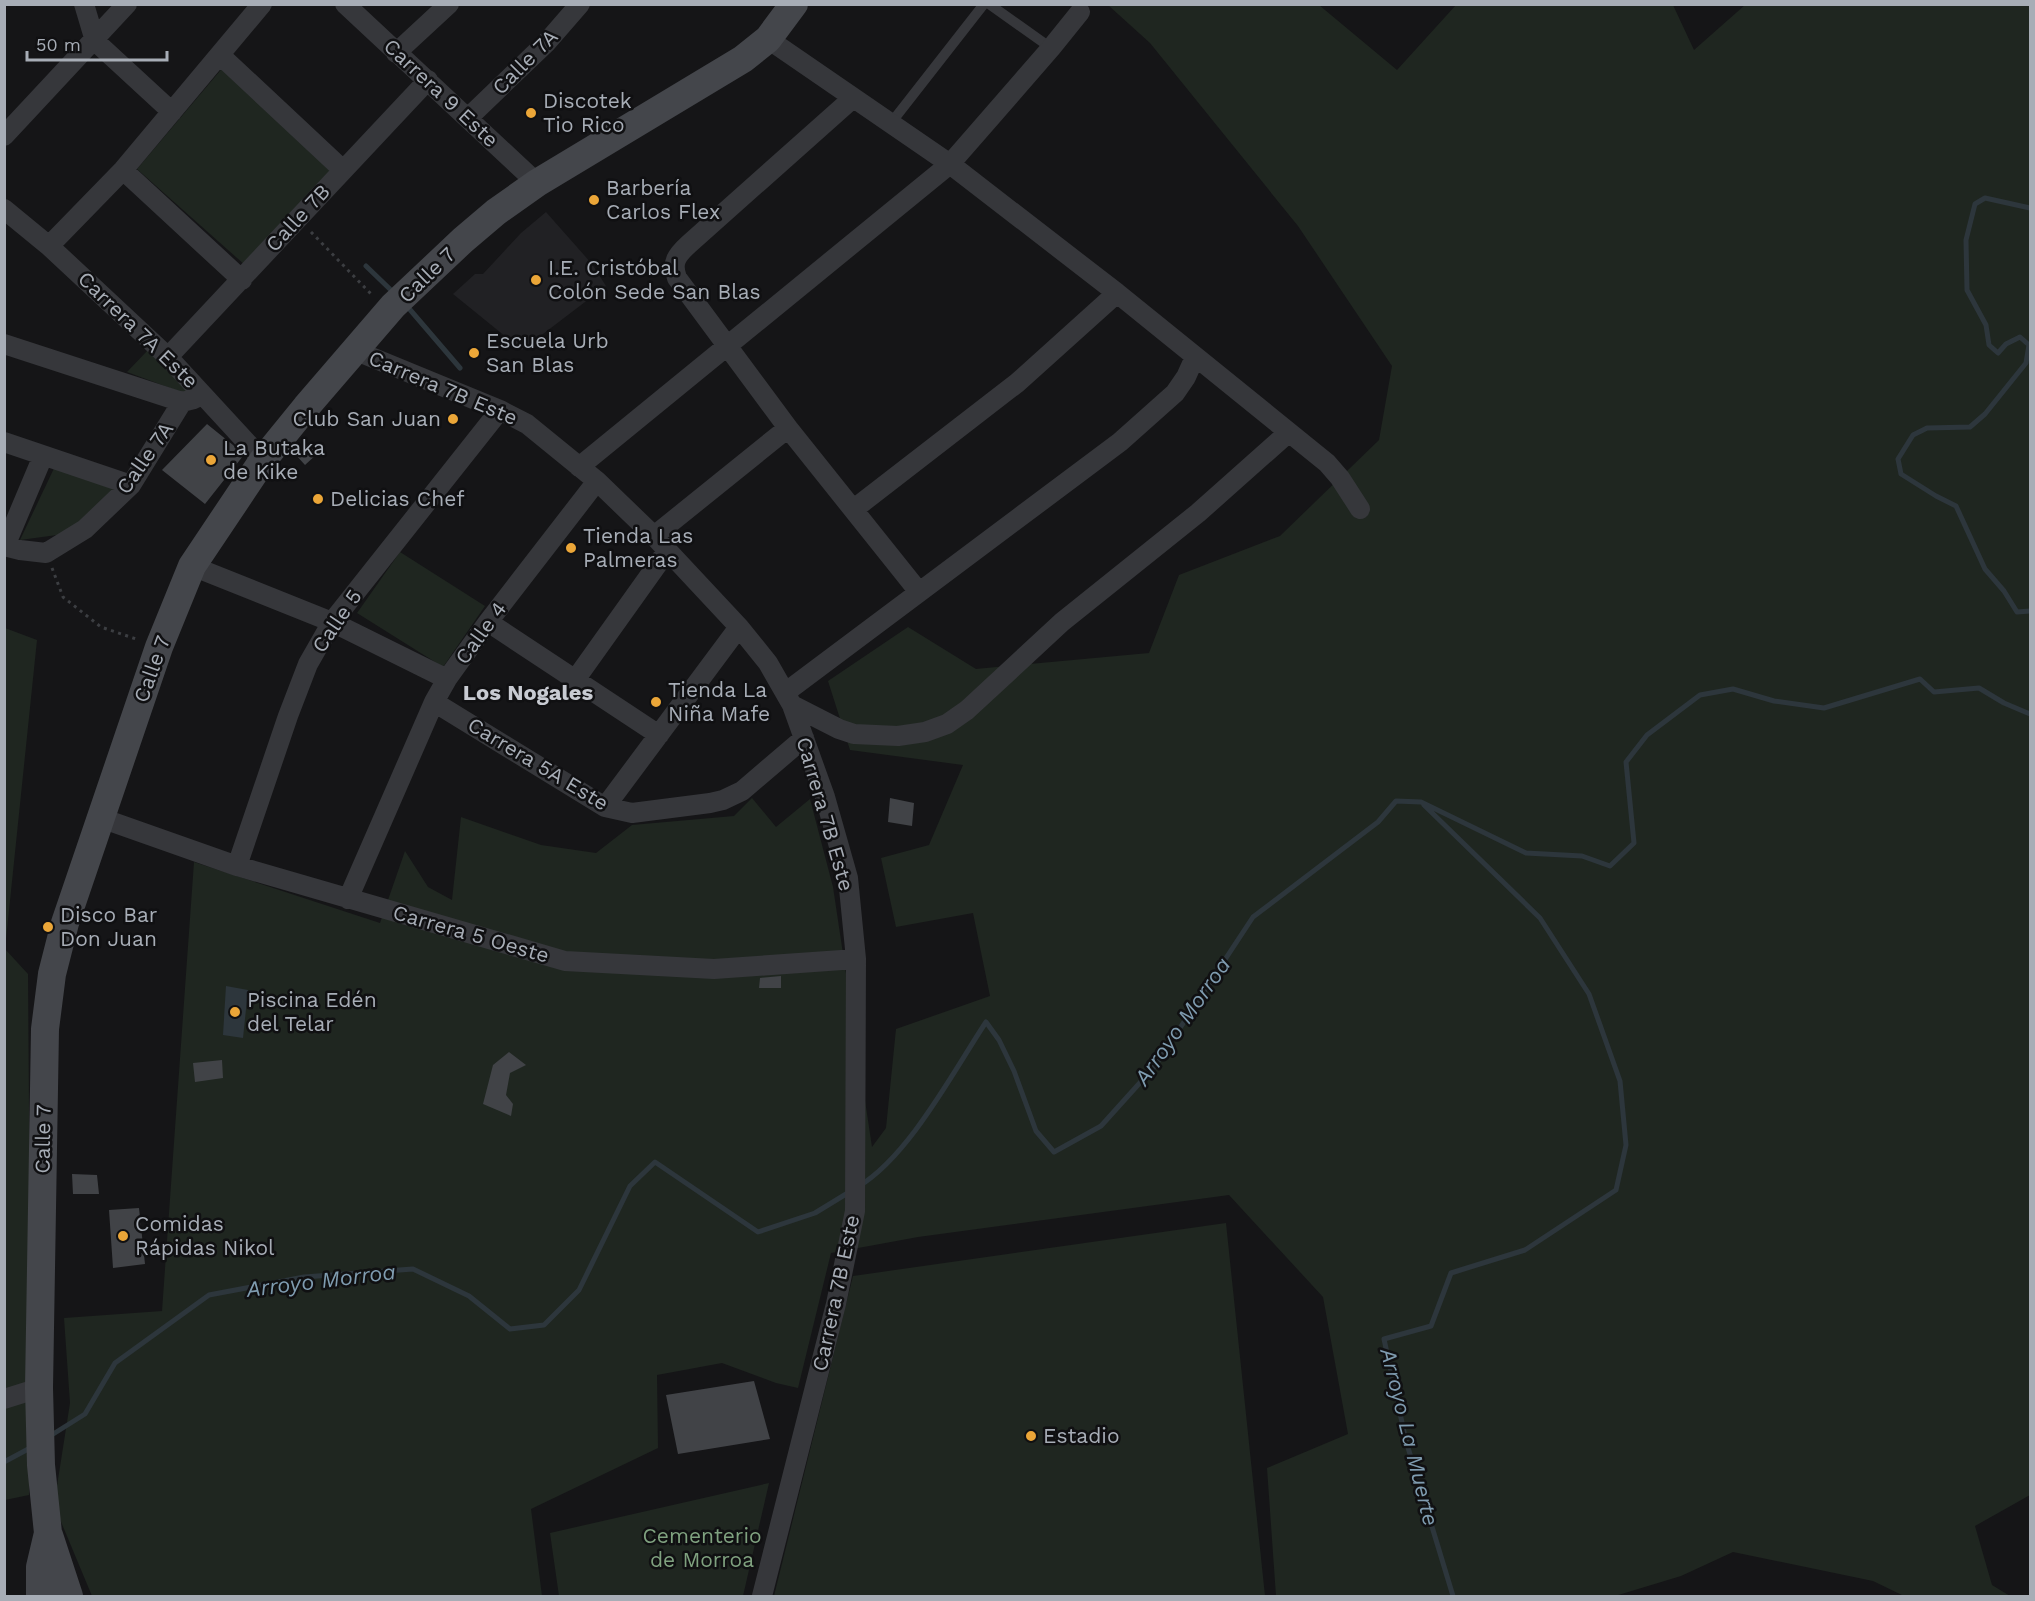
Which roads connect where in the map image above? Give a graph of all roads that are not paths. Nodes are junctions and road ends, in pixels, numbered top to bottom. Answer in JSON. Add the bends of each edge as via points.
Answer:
{"nodes":[{"id":1,"x":84,"y":4,"type":"edge"},
{"id":2,"x":127,"y":4,"type":"edge"},
{"id":3,"x":262,"y":4,"type":"edge"},
{"id":4,"x":345,"y":4,"type":"edge"},
{"id":5,"x":449,"y":4,"type":"edge"},
{"id":6,"x":580,"y":4,"type":"edge"},
{"id":7,"x":794,"y":4,"type":"edge"},
{"id":8,"x":984,"y":4,"type":"edge"},
{"id":9,"x":989,"y":4,"type":"edge"},
{"id":10,"x":1080,"y":12,"type":"dead end"},
{"id":11,"x":768,"y":39,"type":"junction"},
{"id":12,"x":95,"y":41,"type":"junction"},
{"id":13,"x":1051,"y":48,"type":"junction"},
{"id":14,"x":396,"y":52,"type":"junction"},
{"id":15,"x":220,"y":55,"type":"junction"},
{"id":16,"x":428,"y":80,"type":"junction"},
{"id":17,"x":853,"y":98,"type":"junction"},
{"id":18,"x":172,"y":112,"type":"junction"},
{"id":19,"x":469,"y":117,"type":"junction"},
{"id":20,"x":891,"y":123,"type":"junction"},
{"id":21,"x":4,"y":136,"type":"edge"},
{"id":22,"x":950,"y":164,"type":"junction"},
{"id":23,"x":123,"y":170,"type":"junction"},
{"id":24,"x":343,"y":170,"type":"junction"},
{"id":25,"x":537,"y":183,"type":"junction"},
{"id":26,"x":4,"y":208,"type":"edge"},
{"id":27,"x":49,"y":246,"type":"junction"},
{"id":28,"x":242,"y":280,"type":"junction"},
{"id":29,"x":1117,"y":293,"type":"junction"},
{"id":30,"x":4,"y":344,"type":"edge"},
{"id":31,"x":729,"y":347,"type":"junction"},
{"id":32,"x":354,"y":350,"type":"junction"},
{"id":33,"x":168,"y":357,"type":"junction"},
{"id":34,"x":1195,"y":357,"type":"junction"},
{"id":35,"x":205,"y":396,"type":"junction"},
{"id":36,"x":182,"y":402,"type":"junction"},
{"id":37,"x":500,"y":410,"type":"junction"},
{"id":38,"x":788,"y":428,"type":"junction"},
{"id":39,"x":1288,"y":433,"type":"junction"},
{"id":40,"x":4,"y":442,"type":"edge"},
{"id":41,"x":43,"y":456,"type":"junction"},
{"id":42,"x":263,"y":460,"type":"junction"},
{"id":43,"x":579,"y":467,"type":"junction"},
{"id":44,"x":597,"y":481,"type":"junction"},
{"id":45,"x":131,"y":485,"type":"junction"},
{"id":46,"x":854,"y":509,"type":"junction"},
{"id":47,"x":1360,"y":509,"type":"dead end"},
{"id":48,"x":654,"y":536,"type":"junction"},
{"id":49,"x":5,"y":546,"type":"edge"},
{"id":50,"x":667,"y":551,"type":"junction"},
{"id":51,"x":192,"y":566,"type":"junction"},
{"id":52,"x":919,"y":592,"type":"junction"},
{"id":53,"x":332,"y":622,"type":"junction"},
{"id":54,"x":488,"y":622,"type":"junction"},
{"id":55,"x":739,"y":627,"type":"junction"},
{"id":56,"x":447,"y":679,"type":"junction"},
{"id":57,"x":574,"y":680,"type":"junction"},
{"id":58,"x":789,"y":699,"type":"junction"},
{"id":59,"x":434,"y":702,"type":"junction"},
{"id":60,"x":658,"y":735,"type":"junction"},
{"id":61,"x":804,"y":738,"type":"junction"},
{"id":62,"x":605,"y":807,"type":"junction"},
{"id":63,"x":101,"y":818,"type":"junction"},
{"id":64,"x":237,"y":866,"type":"junction"},
{"id":65,"x":348,"y":899,"type":"junction"},
{"id":66,"x":856,"y":959,"type":"junction"},
{"id":67,"x":39,"y":1388,"type":"junction"},
{"id":68,"x":4,"y":1399,"type":"edge"},
{"id":69,"x":48,"y":1533,"type":"junction"},
{"id":70,"x":40,"y":1596,"type":"edge"},
{"id":71,"x":69,"y":1596,"type":"edge"},
{"id":72,"x":762,"y":1596,"type":"edge"}],
"edges":[{"from":1,"to":12,"type":"street"},
{"from":2,"to":12,"type":"street"},
{"from":3,"to":15,"type":"street"},
{"from":4,"to":14,"type":"street","name":"Carrera 9 Este"},
{"from":5,"to":14,"type":"street"},
{"from":6,"to":19,"type":"street","name":"Calle 7A"},
{"from":7,"to":11,"type":"street","name":"Calle 7"},
{"from":8,"to":20,"type":"lane"},
{"from":9,"to":13,"type":"lane"},
{"from":10,"to":13,"type":"street"},
{"from":11,"to":17,"type":"street"},
{"from":11,"to":25,"type":"street","name":"Calle 7"},
{"from":12,"to":18,"type":"street"},
{"from":12,"to":21,"type":"street"},
{"from":13,"to":22,"type":"street"},
{"from":14,"to":16,"type":"street","name":"Carrera 9 Este"},
{"from":15,"to":18,"type":"street"},
{"from":15,"to":24,"type":"street"},
{"from":16,"to":19,"type":"street","name":"Carrera 9 Este"},
{"from":16,"to":24,"type":"street","name":"Calle 7B"},
{"from":17,"to":20,"type":"street"},
{"from":17,"to":31,"type":"street","via":[[689,244],[674,262],[677,278]]},
{"from":18,"to":23,"type":"street"},
{"from":19,"to":25,"type":"street","name":"Carrera 9 Este"},
{"from":20,"to":22,"type":"street"},
{"from":22,"to":29,"type":"street"},
{"from":22,"to":31,"type":"street"},
{"from":23,"to":27,"type":"street"},
{"from":23,"to":28,"type":"street"},
{"from":24,"to":28,"type":"street","name":"Calle 7B"},
{"from":25,"to":32,"type":"street","name":"Calle 7","via":[[463,240]]},
{"from":26,"to":27,"type":"street","name":"Carrera 7A Este"},
{"from":27,"to":33,"type":"street","name":"Carrera 7A Este"},
{"from":28,"to":33,"type":"street","name":"Calle 7B"},
{"from":29,"to":34,"type":"street"},
{"from":29,"to":46,"type":"street","via":[[1017,383]]},
{"from":30,"to":36,"type":"street"},
{"from":31,"to":38,"type":"street"},
{"from":31,"to":43,"type":"street"},
{"from":32,"to":37,"type":"street","name":"Carrera 7B Este"},
{"from":32,"to":42,"type":"street","name":"Calle 7"},
{"from":33,"to":35,"type":"street","name":"Carrera 7A Este"},
{"from":34,"to":39,"type":"street"},
{"from":34,"to":52,"type":"street","via":[[1175,393],[1146,420]]},
{"from":35,"to":36,"type":"street"},
{"from":35,"to":42,"type":"street","name":"Carrera 7A Este"},
{"from":36,"to":45,"type":"street","name":"Calle 7A"},
{"from":37,"to":43,"type":"street","name":"Carrera 7B Este","via":[[527,424]]},
{"from":37,"to":53,"type":"street","name":"Calle 5"},
{"from":38,"to":46,"type":"street"},
{"from":38,"to":48,"type":"street"},
{"from":39,"to":47,"type":"street","via":[[1327,463]]},
{"from":39,"to":58,"type":"street","via":[[947,724],[898,736],[854,734]]},
{"from":40,"to":41,"type":"street"},
{"from":41,"to":45,"type":"street"},
{"from":41,"to":49,"type":"street"},
{"from":42,"to":51,"type":"street","name":"Calle 7"},
{"from":43,"to":44,"type":"street","name":"Carrera 7B Este"},
{"from":44,"to":48,"type":"street","name":"Carrera 7B Este"},
{"from":44,"to":54,"type":"street","name":"Calle 4"},
{"from":45,"to":49,"type":"street","name":"Calle 7A","via":[[85,529],[46,553]]},
{"from":46,"to":52,"type":"street"},
{"from":48,"to":50,"type":"street","name":"Carrera 7B Este"},
{"from":50,"to":55,"type":"street","name":"Carrera 7B Este"},
{"from":50,"to":57,"type":"street"},
{"from":51,"to":53,"type":"street"},
{"from":51,"to":63,"type":"street","name":"Calle 7","via":[[159,646]]},
{"from":52,"to":58,"type":"street"},
{"from":53,"to":56,"type":"street"},
{"from":53,"to":64,"type":"street","name":"Calle 5","via":[[308,664]]},
{"from":54,"to":56,"type":"street","name":"Calle 4"},
{"from":54,"to":57,"type":"street"},
{"from":55,"to":58,"type":"street","name":"Carrera 7B Este","via":[[768,663]]},
{"from":55,"to":60,"type":"street"},
{"from":56,"to":59,"type":"street","name":"Calle 4"},
{"from":57,"to":60,"type":"street"},
{"from":58,"to":61,"type":"street","name":"Carrera 7B Este"},
{"from":59,"to":62,"type":"street","name":"Carrera 5A Este"},
{"from":59,"to":65,"type":"street","name":"Calle 4"},
{"from":60,"to":62,"type":"street"},
{"from":61,"to":62,"type":"street","name":"Carrera 5A Este","via":[[742,790],[723,800],[633,813]]},
{"from":61,"to":66,"type":"street","name":"Carrera 7B Este","via":[[848,878]]},
{"from":63,"to":64,"type":"street","name":"Carrera 5 Oeste"},
{"from":63,"to":67,"type":"street","name":"Calle 7","via":[[65,923],[52,974],[45,1029]]},
{"from":64,"to":65,"type":"street","name":"Carrera 5 Oeste"},
{"from":65,"to":66,"type":"street","name":"Carrera 5 Oeste","via":[[565,961],[714,969]]},
{"from":66,"to":72,"type":"street","name":"Carrera 7B Este","via":[[855,1210],[836,1304]]},
{"from":67,"to":68,"type":"street"},
{"from":67,"to":69,"type":"street","name":"Calle 7"},
{"from":69,"to":70,"type":"street","name":"Calle 7","via":[[40,1567]]},
{"from":69,"to":71,"type":"street"}]}
